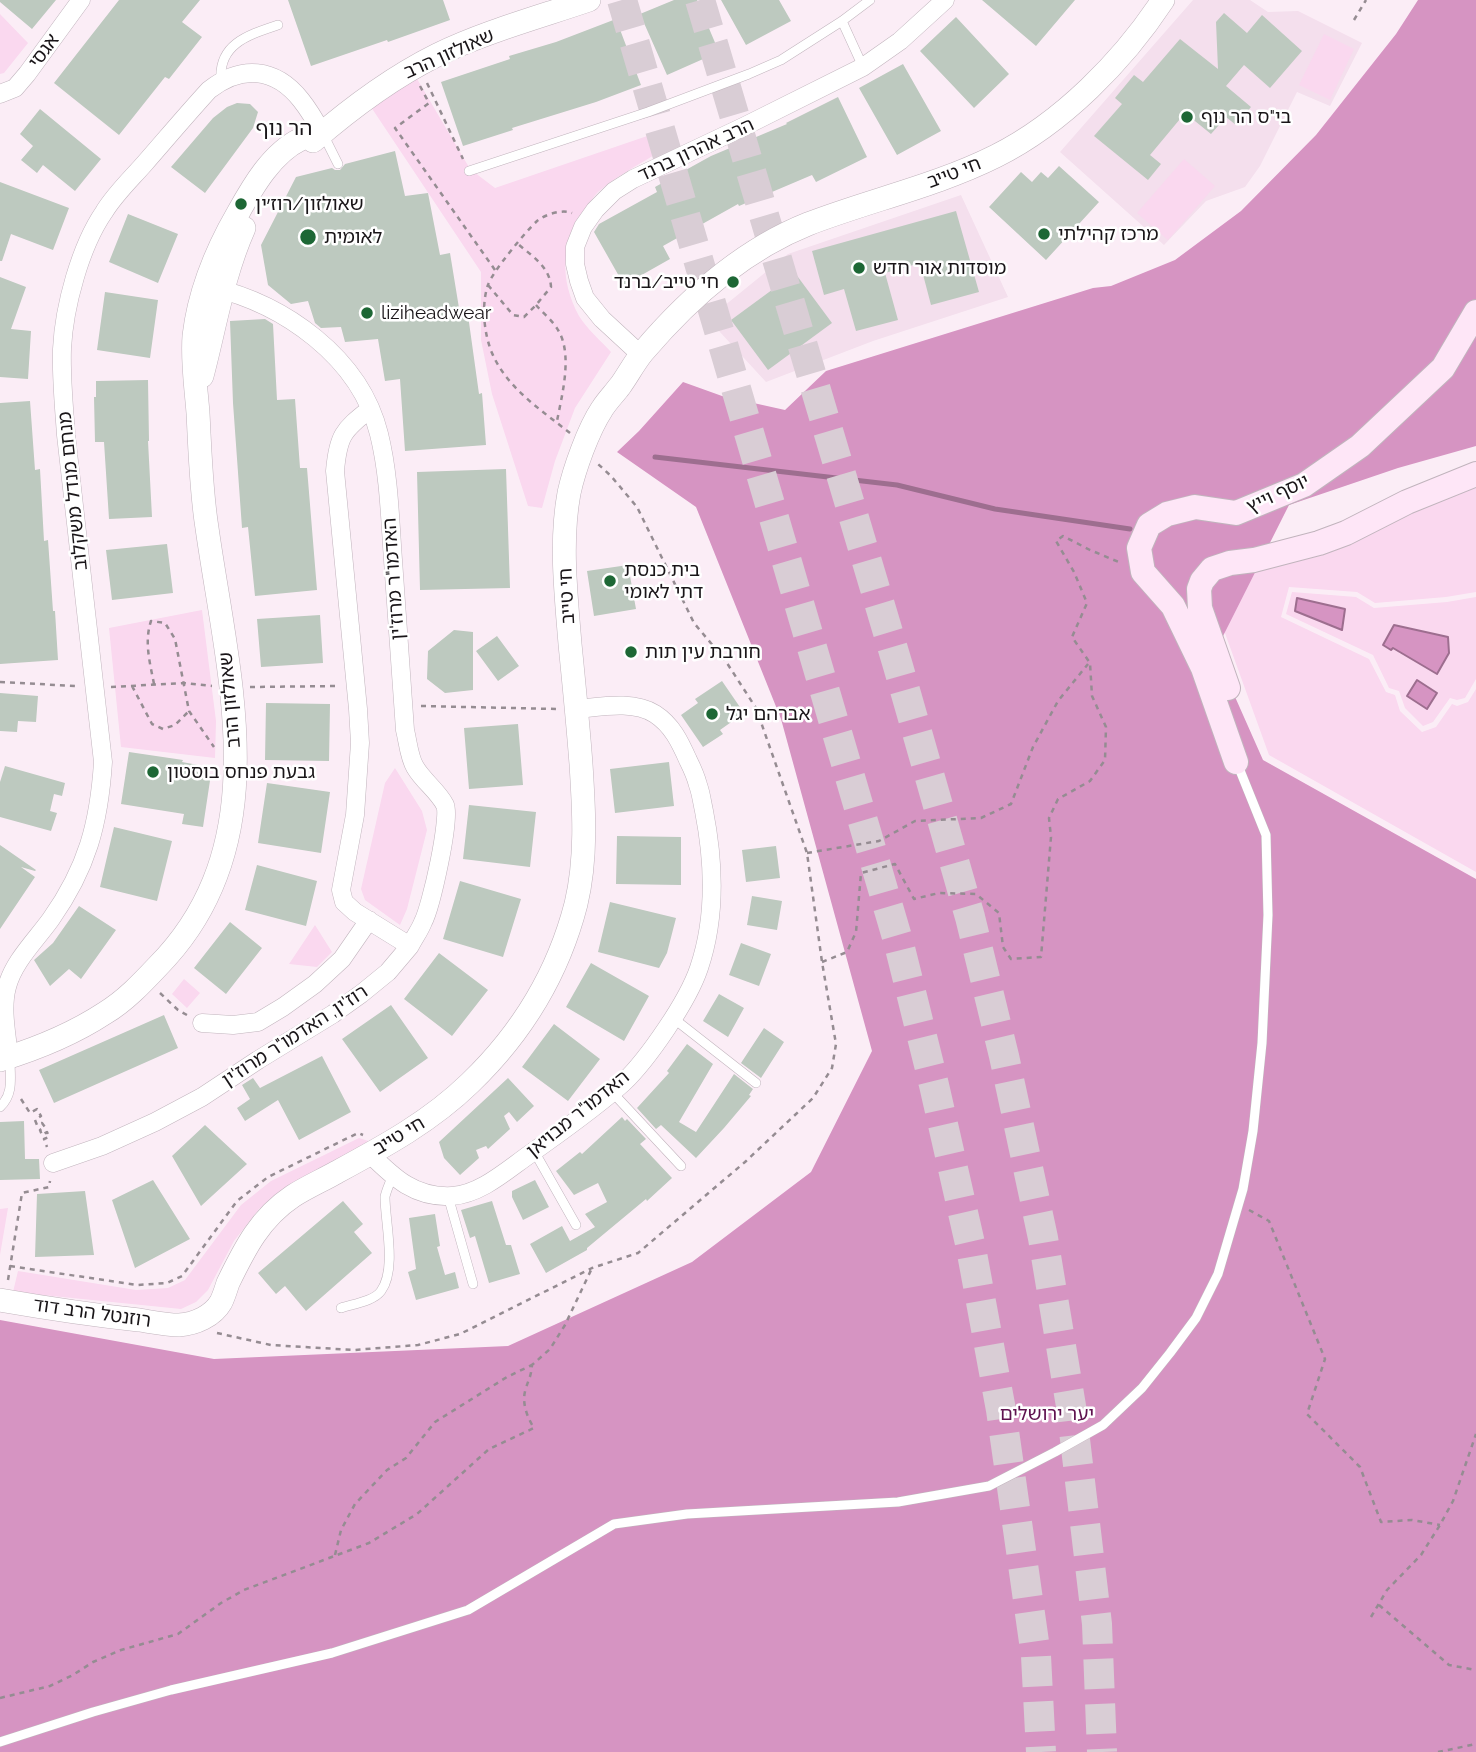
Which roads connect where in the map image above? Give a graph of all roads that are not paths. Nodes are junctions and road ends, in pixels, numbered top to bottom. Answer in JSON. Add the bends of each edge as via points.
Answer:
{"nodes":[{"id":1,"x":81,"y":0,"type":"edge"},
{"id":2,"x":590,"y":0,"type":"edge"},
{"id":3,"x":870,"y":0,"type":"edge"},
{"id":4,"x":945,"y":0,"type":"edge"},
{"id":5,"x":1163,"y":0,"type":"edge"},
{"id":6,"x":842,"y":21,"type":"junction"},
{"id":7,"x":278,"y":24,"type":"dead end"},
{"id":8,"x":863,"y":67,"type":"junction"},
{"id":9,"x":220,"y":81,"type":"junction"},
{"id":10,"x":0,"y":94,"type":"edge"},
{"id":11,"x":323,"y":133,"type":"junction"},
{"id":12,"x":338,"y":164,"type":"dead end"},
{"id":13,"x":469,"y":171,"type":"road end"},
{"id":14,"x":214,"y":288,"type":"junction"},
{"id":15,"x":1476,"y":312,"type":"edge"},
{"id":16,"x":640,"y":355,"type":"junction"},
{"id":17,"x":369,"y":409,"type":"junction"},
{"id":18,"x":1476,"y":474,"type":"edge"},
{"id":19,"x":576,"y":709,"type":"junction"},
{"id":20,"x":1236,"y":762,"type":"junction"},
{"id":21,"x":369,"y":920,"type":"junction"},
{"id":22,"x":410,"y":946,"type":"junction"},
{"id":23,"x":673,"y":1018,"type":"junction"},
{"id":24,"x":202,"y":1023,"type":"road end"},
{"id":25,"x":5,"y":1059,"type":"edge"},
{"id":26,"x":756,"y":1083,"type":"dead end"},
{"id":27,"x":612,"y":1092,"type":"junction"},
{"id":28,"x":0,"y":1107,"type":"edge"},
{"id":29,"x":379,"y":1149,"type":"junction"},
{"id":30,"x":534,"y":1151,"type":"junction"},
{"id":31,"x":53,"y":1163,"type":"road end"},
{"id":32,"x":681,"y":1166,"type":"dead end"},
{"id":33,"x":392,"y":1177,"type":"junction"},
{"id":34,"x":448,"y":1196,"type":"junction"},
{"id":35,"x":576,"y":1225,"type":"dead end"},
{"id":36,"x":473,"y":1284,"type":"dead end"},
{"id":37,"x":2,"y":1301,"type":"edge"},
{"id":38,"x":341,"y":1308,"type":"dead end"},
{"id":39,"x":183,"y":1325,"type":"joint"},
{"id":40,"x":0,"y":1742,"type":"edge"}],
"edges":[{"from":1,"to":10,"type":"street","name":"אגסי","via":[[15,88]]},
{"from":2,"to":11,"type":"street","name":"שאולזון הרב","via":[[438,55],[370,94]]},
{"from":3,"to":6,"type":"lane"},
{"from":4,"to":8,"type":"street","name":"הרב אהרון ברנד"},
{"from":5,"to":16,"type":"street","name":"חי טייב","via":[[1139,35],[1101,76],[1042,130],[938,181],[802,226],[741,259],[686,306]]},
{"from":6,"to":8,"type":"lane"},
{"from":6,"to":13,"type":"lane","via":[[781,60],[749,74]]},
{"from":7,"to":9,"type":"lane","via":[[237,42],[224,56]]},
{"from":8,"to":16,"type":"street","name":"הרב אהרון ברנד","via":[[633,179],[595,210],[575,247],[585,298]]},
{"from":9,"to":11,"type":"street","via":[[247,72],[274,77],[303,101]]},
{"from":9,"to":25,"type":"street","name":"מנחם מנדל משקלוב","via":[[102,214],[76,273],[68,306],[62,347],[63,394],[103,762],[101,791],[96,824],[73,883],[13,971],[5,1006]]},
{"from":11,"to":12,"type":"lane"},
{"from":11,"to":14,"type":"street","name":"שאולזון הרב","via":[[294,144],[260,178],[225,236]]},
{"from":14,"to":17,"type":"street","name":"האדמו\"ר מרוז'ין","via":[[269,308],[322,344],[344,366]]},
{"from":14,"to":25,"type":"street","name":"שאולזון הרב","via":[[197,396],[206,525],[232,688],[235,760],[229,838],[207,900],[187,933],[147,978],[107,1012]]},
{"from":15,"to":20,"type":"main road","name":"יוסף וייץ","via":[[1443,368],[1360,446],[1304,485],[1236,513],[1195,507],[1167,514],[1149,525],[1139,548],[1143,572],[1173,606],[1203,668]]},
{"from":16,"to":19,"type":"street","name":"חי טייב","via":[[599,413],[570,491],[566,592]]},
{"from":17,"to":21,"type":"street","via":[[348,425],[341,437],[335,471],[360,743],[355,815],[341,890],[344,902]]},
{"from":17,"to":22,"type":"street","name":"האדמו\"ר מרוז'ין","via":[[378,432],[389,509],[405,730],[413,765],[447,808],[432,897]]},
{"from":18,"to":20,"type":"main road","via":[[1346,533],[1254,560],[1230,562],[1206,575],[1199,589],[1200,608],[1230,697]]},
{"from":19,"to":23,"type":"street","name":"האדמו\"ר מבויאן","via":[[619,706],[653,712],[679,738],[699,787],[711,858],[711,902],[699,969]]},
{"from":19,"to":29,"type":"street","name":"חי טייב","via":[[582,867],[576,902],[554,967],[521,1025],[469,1085],[435,1114]]},
{"from":20,"to":40,"type":"lane","via":[[1266,835],[1268,915],[1253,1131],[1218,1274],[1196,1318],[1142,1388],[1102,1425],[989,1486],[898,1502],[687,1514],[614,1524],[468,1610],[332,1653],[171,1690]]},
{"from":21,"to":22,"type":"street"},
{"from":21,"to":24,"type":"street","via":[[342,959],[283,1007],[258,1022]]},
{"from":22,"to":31,"type":"street","name":"רוז'ין, האדמו\"ר מרוז'ין","via":[[361,994],[202,1097],[102,1146]]},
{"from":23,"to":26,"type":"lane"},
{"from":23,"to":27,"type":"street","name":"האדמו\"ר מבויאן"},
{"from":25,"to":28,"type":"lane","via":[[10,1092]]},
{"from":27,"to":30,"type":"street","name":"האדמו\"ר מבויאן"},
{"from":27,"to":32,"type":"lane"},
{"from":29,"to":33,"type":"street","name":"האדמו\"ר מבויאן"},
{"from":29,"to":39,"type":"street","name":"חי טייב","via":[[294,1195],[271,1213],[248,1245],[219,1305],[209,1316]]},
{"from":30,"to":34,"type":"street","name":"האדמו\"ר מבויאן","via":[[488,1184]]},
{"from":30,"to":35,"type":"lane"},
{"from":33,"to":34,"type":"street","name":"האדמו\"ר מבויאן","via":[[425,1193]]},
{"from":33,"to":38,"type":"lane","via":[[385,1195],[389,1258],[381,1292]]},
{"from":34,"to":36,"type":"lane"},
{"from":37,"to":39,"type":"street","name":"רוזנטל הרב דוד"}]}
